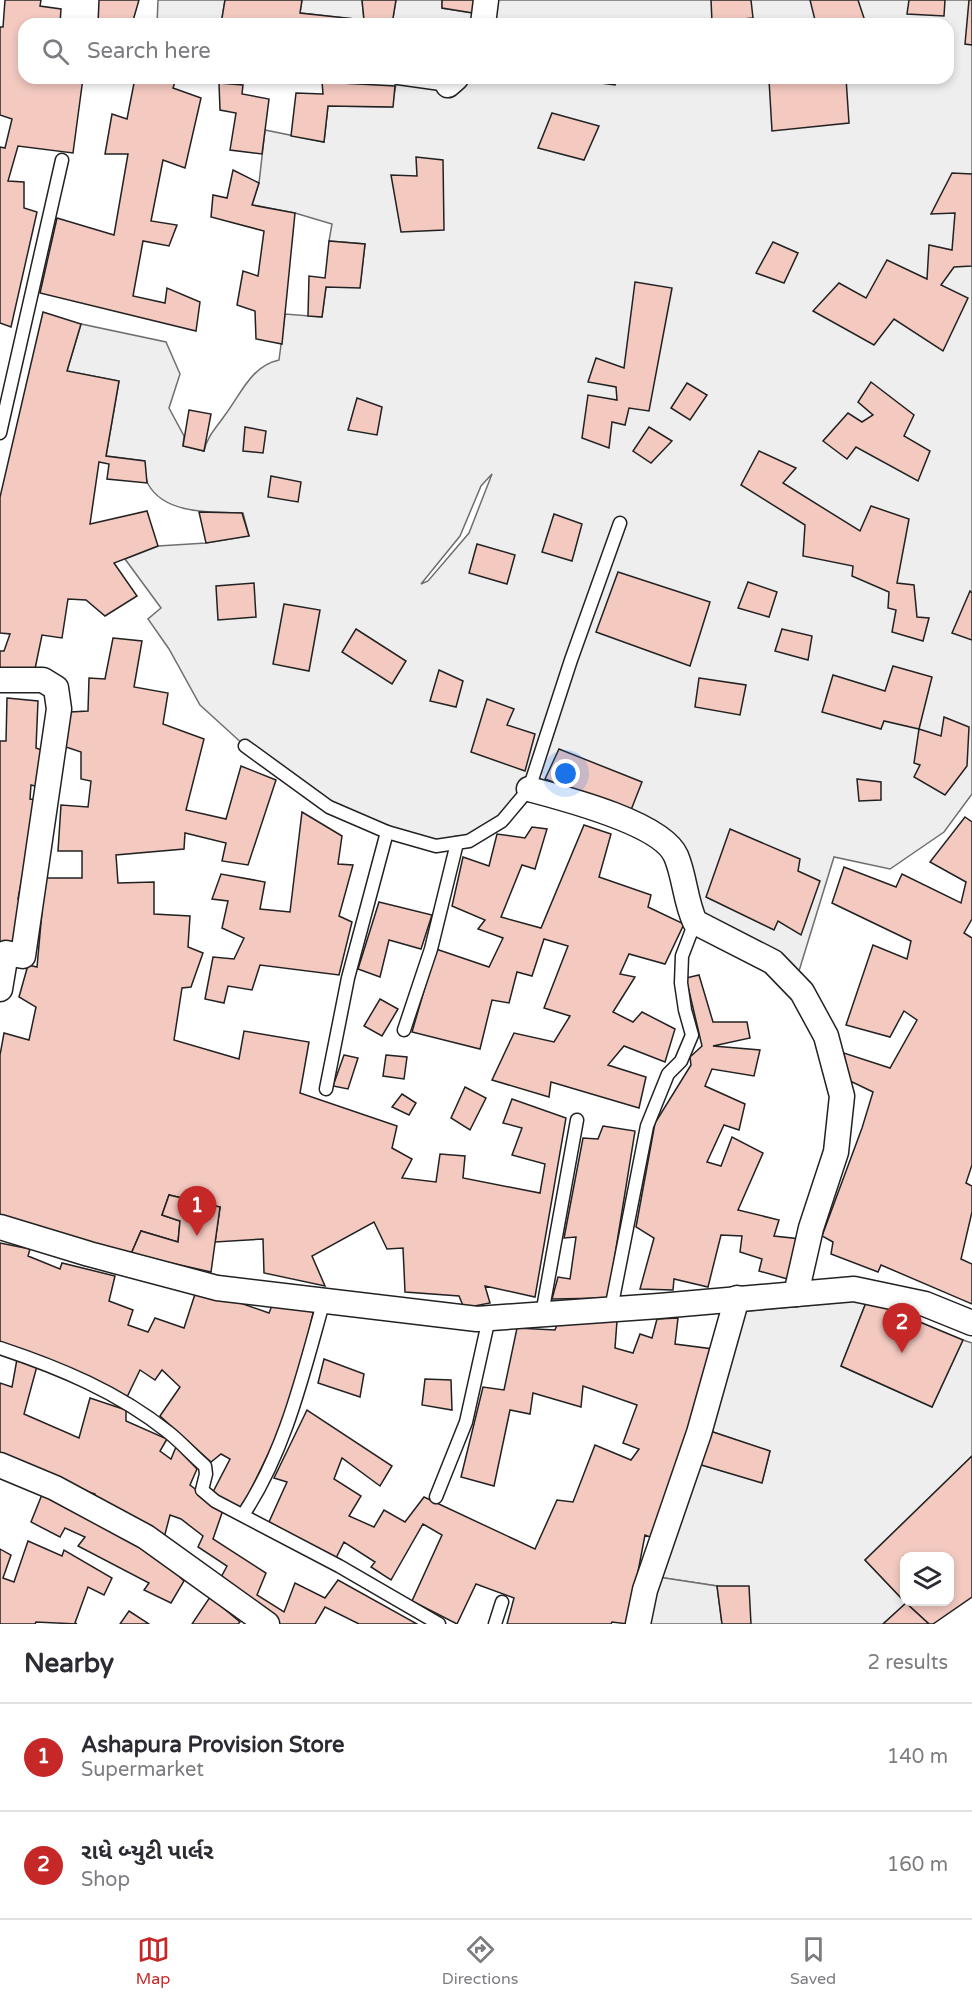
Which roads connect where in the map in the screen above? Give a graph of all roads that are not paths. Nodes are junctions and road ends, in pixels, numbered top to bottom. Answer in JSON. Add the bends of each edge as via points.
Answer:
{"nodes":[{"id":1,"x":486,"y":0,"type":"edge"},
{"id":2,"x":484,"y":18,"type":"edge"},
{"id":3,"x":62,"y":160,"type":"dead end"},
{"id":4,"x":0,"y":433,"type":"edge"},
{"id":5,"x":621,"y":523,"type":"dead end"},
{"id":6,"x":0,"y":680,"type":"edge"},
{"id":7,"x":245,"y":746,"type":"dead end"},
{"id":8,"x":529,"y":789,"type":"junction"},
{"id":9,"x":387,"y":832,"type":"junction"},
{"id":10,"x":456,"y":843,"type":"junction"},
{"id":11,"x":695,"y":922,"type":"junction"},
{"id":12,"x":0,"y":988,"type":"edge"},
{"id":13,"x":404,"y":1030,"type":"dead end"},
{"id":14,"x":326,"y":1089,"type":"dead end"},
{"id":15,"x":577,"y":1120,"type":"dead end"},
{"id":16,"x":0,"y":1227,"type":"edge"},
{"id":17,"x":796,"y":1294,"type":"junction"},
{"id":18,"x":737,"y":1298,"type":"junction"},
{"id":19,"x":324,"y":1300,"type":"junction"},
{"id":20,"x":611,"y":1309,"type":"junction"},
{"id":21,"x":542,"y":1314,"type":"junction"},
{"id":22,"x":489,"y":1318,"type":"junction"},
{"id":23,"x":972,"y":1323,"type":"edge"},
{"id":24,"x":0,"y":1348,"type":"edge"},
{"id":25,"x":0,"y":1465,"type":"edge"},
{"id":26,"x":436,"y":1497,"type":"dead end"},
{"id":27,"x":243,"y":1515,"type":"junction"},
{"id":28,"x":502,"y":1602,"type":"dead end"},
{"id":29,"x":267,"y":1624,"type":"edge"},
{"id":30,"x":439,"y":1624,"type":"edge"},
{"id":31,"x":495,"y":1624,"type":"edge"},
{"id":32,"x":638,"y":1624,"type":"edge"}],
"edges":[{"from":1,"to":2,"type":"street"},
{"from":3,"to":4,"type":"lane"},
{"from":5,"to":8,"type":"lane"},
{"from":6,"to":12,"type":"street","via":[[43,680],[56,688],[59,710],[23,956],[6,953]]},
{"from":7,"to":9,"type":"lane","via":[[329,807]]},
{"from":8,"to":10,"type":"lane","via":[[502,821],[469,841]]},
{"from":8,"to":11,"type":"street","via":[[601,810],[654,834],[675,855]]},
{"from":9,"to":10,"type":"lane","via":[[436,846]]},
{"from":9,"to":14,"type":"lane","via":[[348,978]]},
{"from":10,"to":13,"type":"lane","via":[[431,949]]},
{"from":11,"to":17,"type":"street","via":[[773,962],[802,992],[829,1046],[842,1096],[836,1152],[811,1228]]},
{"from":11,"to":20,"type":"lane","via":[[682,956],[681,974],[692,1035],[681,1061],[668,1074],[647,1126]]},
{"from":15,"to":21,"type":"lane"},
{"from":16,"to":19,"type":"street","via":[[218,1288]]},
{"from":17,"to":18,"type":"street"},
{"from":17,"to":23,"type":"street","via":[[854,1289],[925,1304]]},
{"from":18,"to":20,"type":"street"},
{"from":18,"to":32,"type":"street","via":[[699,1433],[645,1590]]},
{"from":19,"to":22,"type":"street"},
{"from":19,"to":27,"type":"lane","via":[[293,1410],[258,1492]]},
{"from":20,"to":21,"type":"street"},
{"from":21,"to":22,"type":"street"},
{"from":22,"to":26,"type":"lane","via":[[466,1422]]},
{"from":24,"to":27,"type":"lane","via":[[50,1365],[111,1393],[168,1432],[205,1466],[202,1490],[214,1501]]},
{"from":25,"to":29,"type":"street","via":[[55,1488],[146,1537]]},
{"from":27,"to":30,"type":"lane"},
{"from":28,"to":31,"type":"lane"}]}
